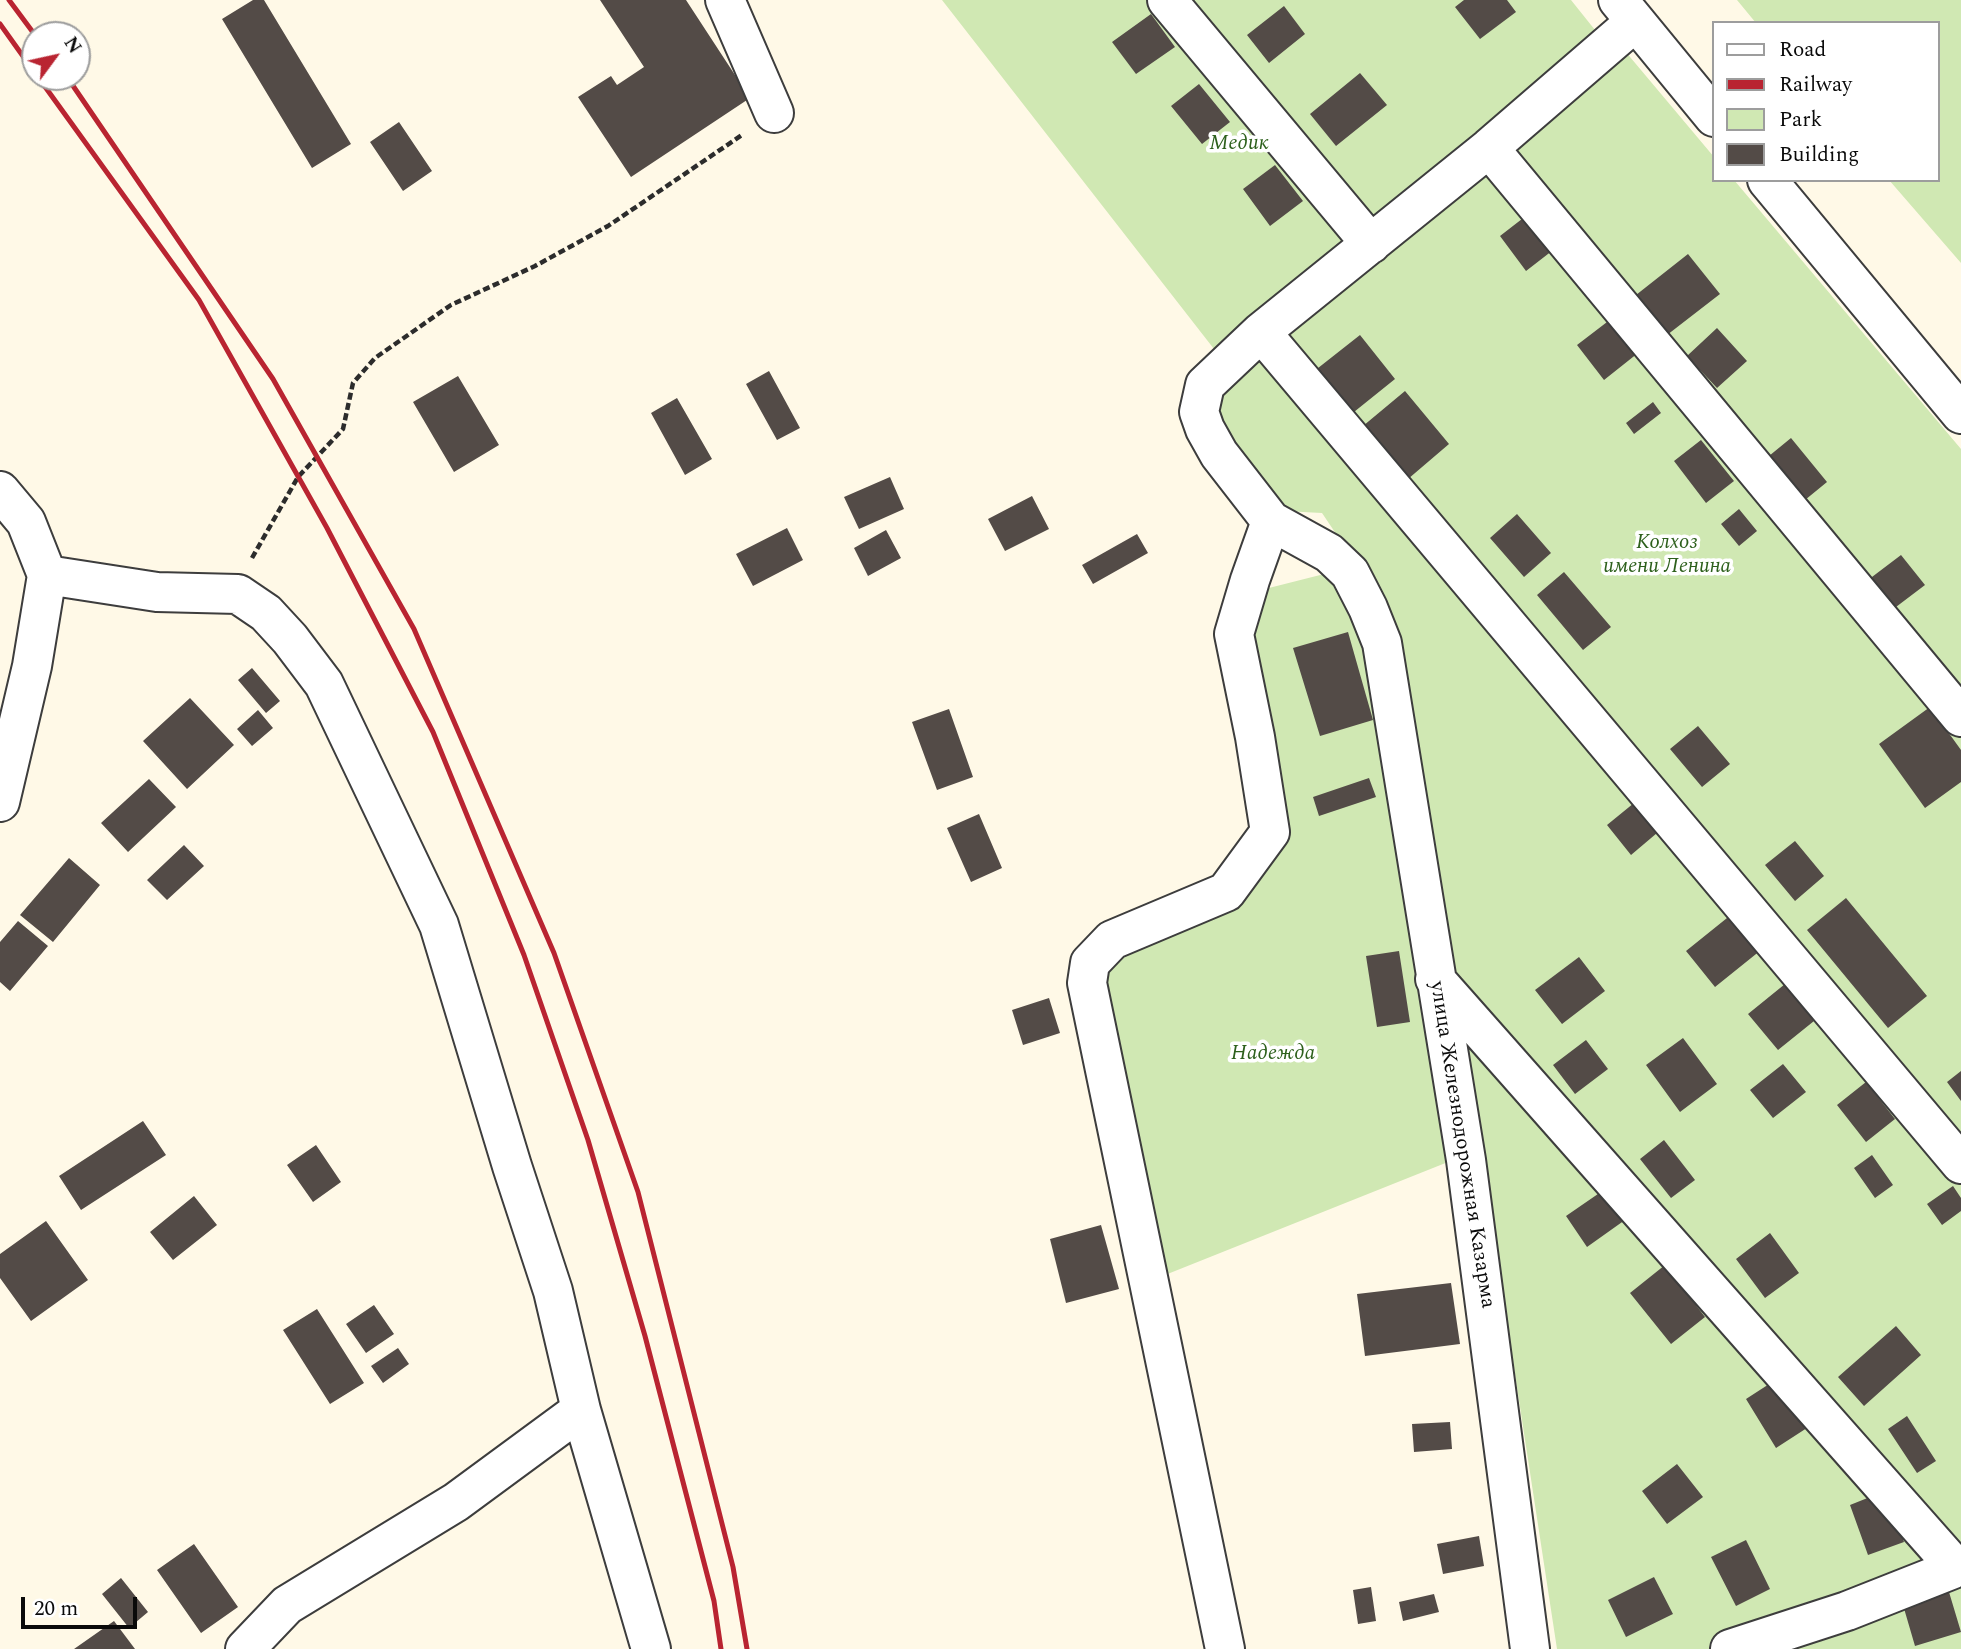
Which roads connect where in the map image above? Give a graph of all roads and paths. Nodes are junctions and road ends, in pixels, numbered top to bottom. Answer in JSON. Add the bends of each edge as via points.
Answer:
{"nodes":[{"id":1,"x":725,"y":0,"type":"edge"},
{"id":2,"x":1167,"y":0,"type":"edge"},
{"id":3,"x":1627,"y":11,"type":"edge"},
{"id":4,"x":774,"y":113,"type":"joint"},
{"id":5,"x":1713,"y":116,"type":"edge"},
{"id":6,"x":1489,"y":148,"type":"junction"},
{"id":7,"x":1769,"y":182,"type":"edge"},
{"id":8,"x":1371,"y":244,"type":"junction"},
{"id":9,"x":1261,"y":332,"type":"junction"},
{"id":10,"x":1961,"y":414,"type":"edge"},
{"id":11,"x":0,"y":491,"type":"edge"},
{"id":12,"x":1271,"y":522,"type":"junction"},
{"id":13,"x":47,"y":575,"type":"junction"},
{"id":14,"x":239,"y":594,"type":"junction"},
{"id":15,"x":1961,"y":717,"type":"edge"},
{"id":16,"x":0,"y":802,"type":"edge"},
{"id":17,"x":1435,"y":979,"type":"junction"},
{"id":18,"x":1961,"y":1164,"type":"edge"},
{"id":19,"x":581,"y":1410,"type":"junction"},
{"id":20,"x":1959,"y":1567,"type":"edge"},
{"id":21,"x":245,"y":1649,"type":"edge"},
{"id":22,"x":651,"y":1649,"type":"edge"},
{"id":23,"x":1225,"y":1649,"type":"edge"},
{"id":24,"x":1530,"y":1649,"type":"edge"},
{"id":25,"x":1730,"y":1649,"type":"edge"}],
"edges":[{"from":1,"to":4,"type":"street"},
{"from":2,"to":8,"type":"street"},
{"from":3,"to":5,"type":"street"},
{"from":3,"to":6,"type":"street"},
{"from":4,"to":14,"type":"path","via":[[608,226],[451,305],[375,358],[353,383],[343,429],[298,477],[242,573]]},
{"from":6,"to":8,"type":"street"},
{"from":6,"to":15,"type":"street"},
{"from":7,"to":10,"type":"street"},
{"from":8,"to":9,"type":"street"},
{"from":9,"to":12,"type":"street","via":[[1205,386],[1199,412],[1219,454]]},
{"from":9,"to":18,"type":"street"},
{"from":11,"to":13,"type":"street","via":[[26,522]]},
{"from":12,"to":17,"type":"street","name":"улица Железнодорожная Казарма","via":[[1329,553],[1350,573],[1382,643]]},
{"from":12,"to":23,"type":"street","via":[[1234,634],[1270,832],[1226,892],[1112,940],[1090,963],[1087,983]]},
{"from":13,"to":14,"type":"street","via":[[157,592]]},
{"from":13,"to":16,"type":"street","via":[[32,666]]},
{"from":14,"to":19,"type":"street","via":[[266,613],[324,684],[439,925],[553,1291]]},
{"from":17,"to":20,"type":"street"},
{"from":17,"to":24,"type":"street","name":"улица Железнодорожная Казарма","via":[[1466,1160]]},
{"from":19,"to":21,"type":"street","via":[[456,1502],[287,1605]]},
{"from":19,"to":22,"type":"street"},
{"from":20,"to":25,"type":"street","via":[[1847,1611]]}]}
